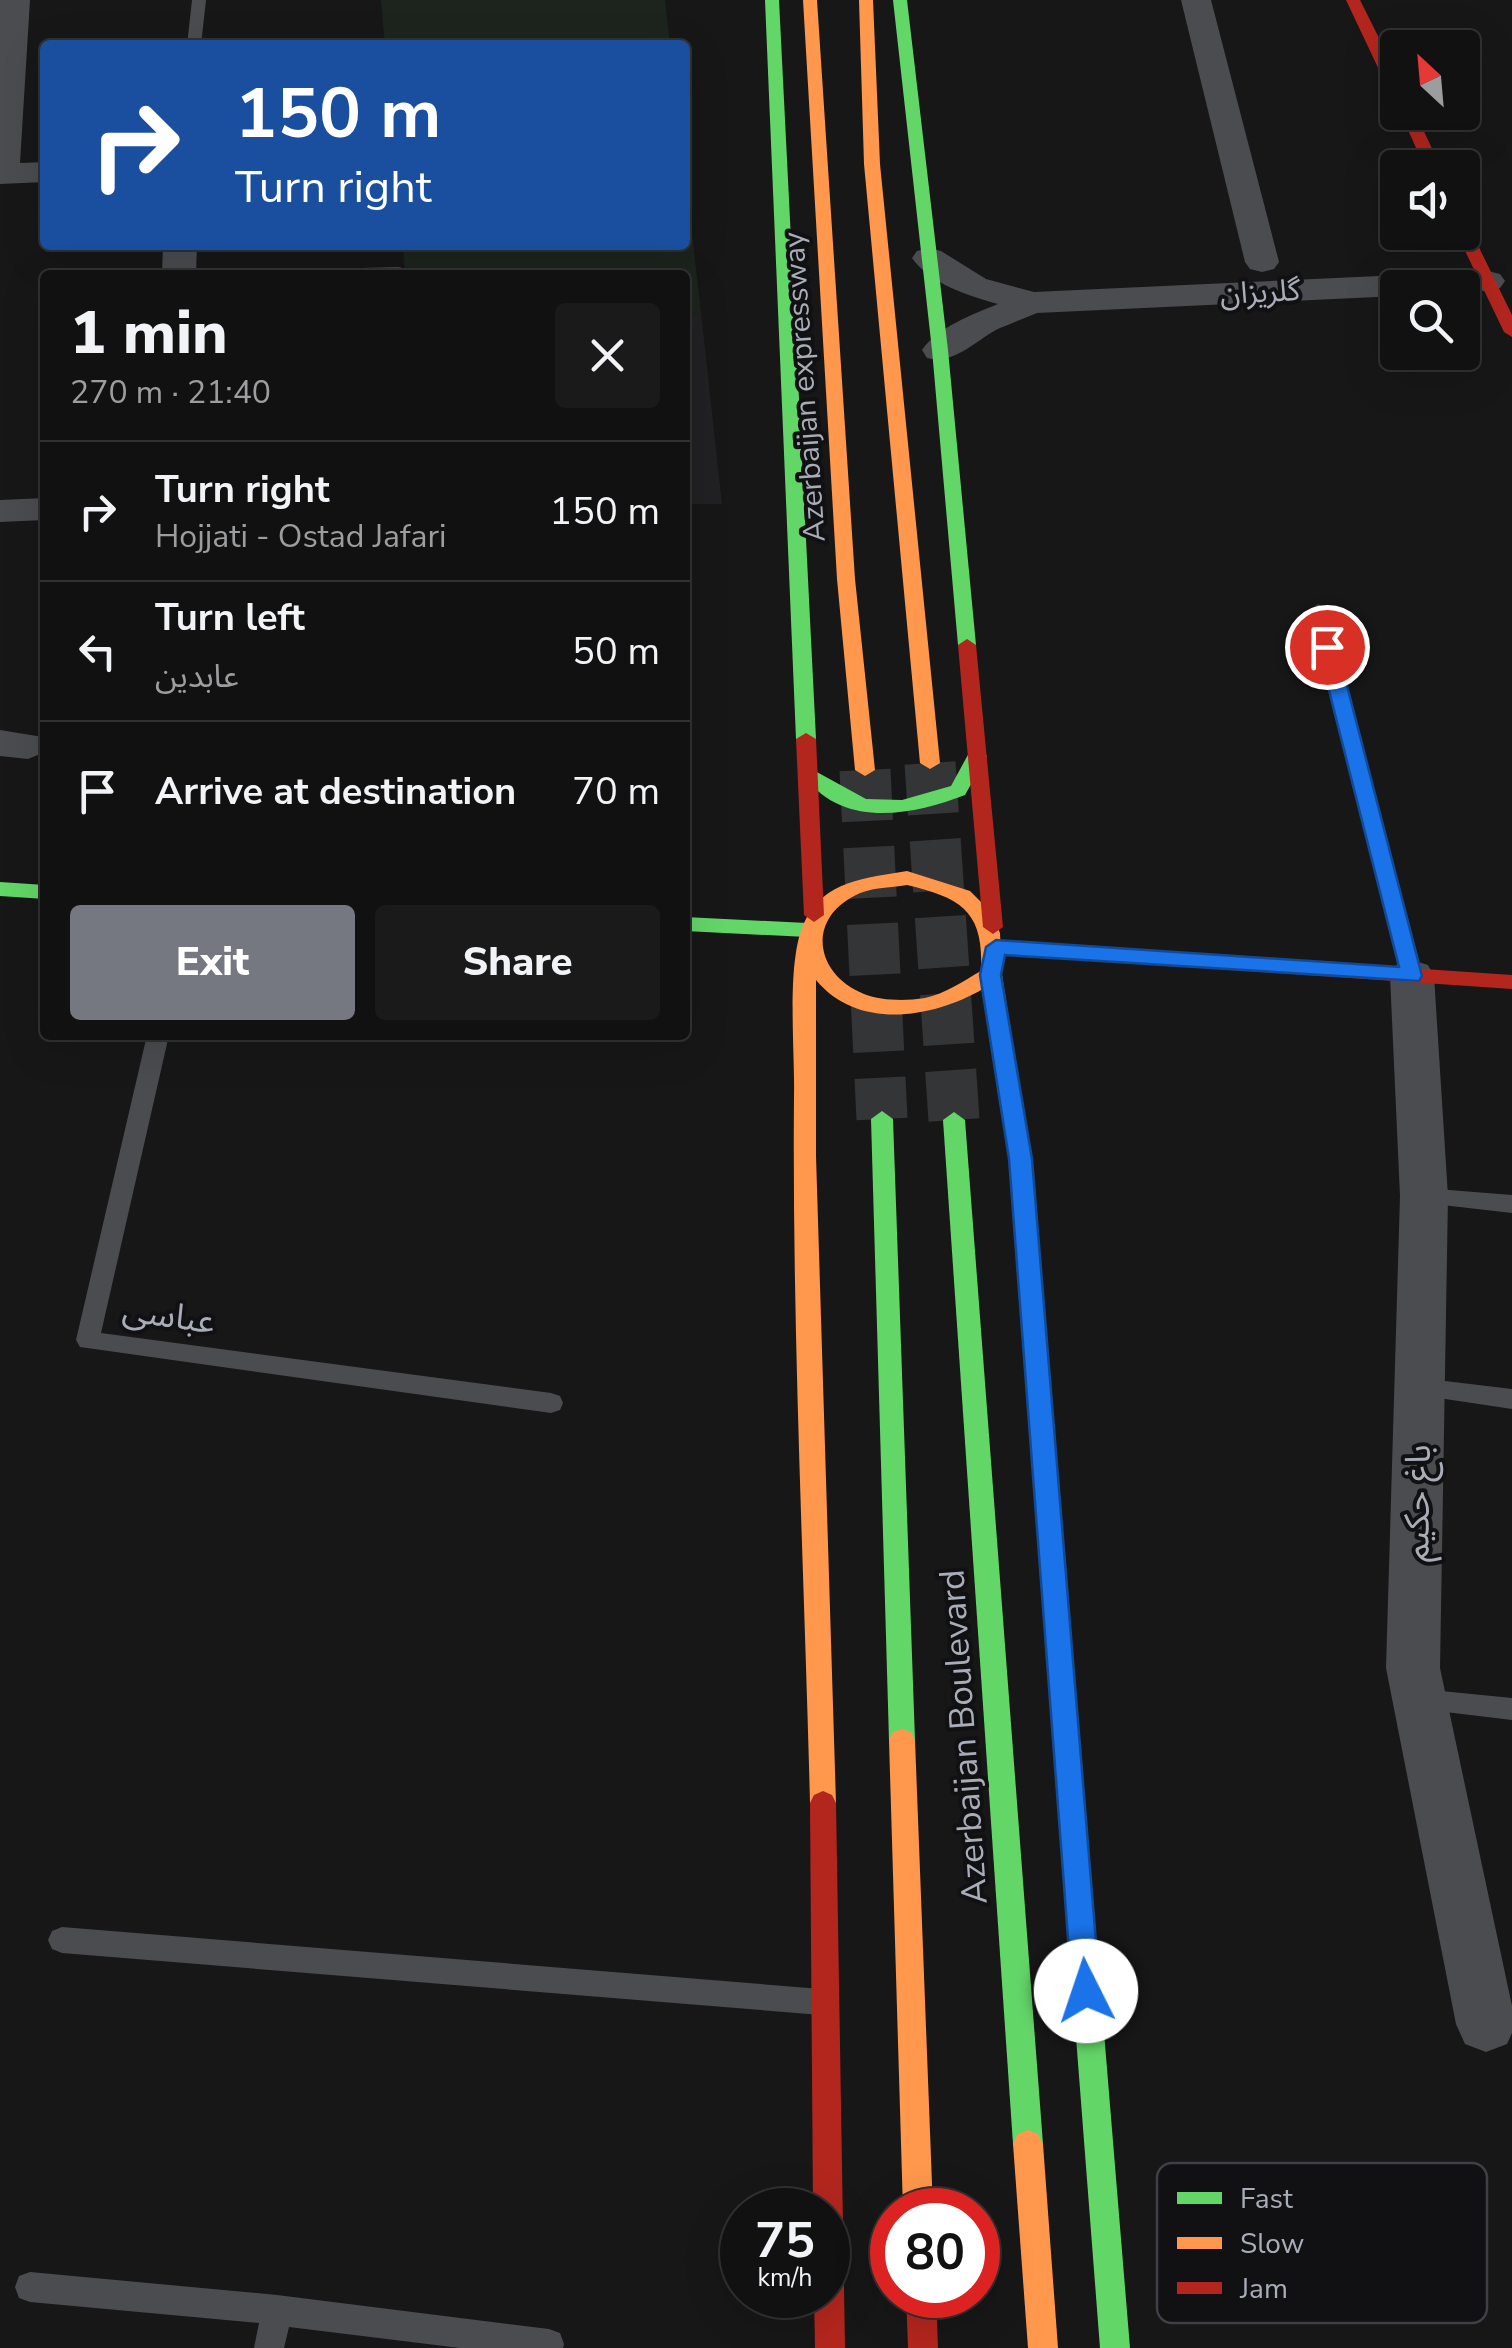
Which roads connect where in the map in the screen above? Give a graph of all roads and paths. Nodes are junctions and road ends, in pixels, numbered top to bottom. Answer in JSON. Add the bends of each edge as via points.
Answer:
{"nodes":[{"id":1,"x":15,"y":0,"type":"edge"},
{"id":2,"x":199,"y":0,"type":"edge"},
{"id":3,"x":772,"y":0,"type":"edge"},
{"id":4,"x":810,"y":0,"type":"edge"},
{"id":5,"x":866,"y":0,"type":"edge"},
{"id":6,"x":900,"y":0,"type":"edge"},
{"id":7,"x":1196,"y":0,"type":"edge"},
{"id":8,"x":1352,"y":0,"type":"edge"},
{"id":9,"x":195,"y":40,"type":"edge"},
{"id":10,"x":1380,"y":57,"type":"edge"},
{"id":11,"x":40,"y":172,"type":"edge"},
{"id":12,"x":2,"y":174,"type":"edge"},
{"id":13,"x":1472,"y":250,"type":"edge"},
{"id":14,"x":929,"y":258,"type":"junction"},
{"id":15,"x":1262,"y":262,"type":"dead end"},
{"id":16,"x":1488,"y":281,"type":"junction"},
{"id":17,"x":1032,"y":304,"type":"junction"},
{"id":18,"x":1512,"y":332,"type":"edge"},
{"id":19,"x":940,"y":350,"type":"junction"},
{"id":20,"x":40,"y":509,"type":"edge"},
{"id":21,"x":0,"y":511,"type":"edge"},
{"id":22,"x":1318,"y":610,"type":"dead end"},
{"id":23,"x":977,"y":756,"type":"junction"},
{"id":24,"x":930,"y":763,"type":"tunnel mouth"},
{"id":25,"x":807,"y":766,"type":"junction"},
{"id":26,"x":865,"y":770,"type":"tunnel mouth"},
{"id":27,"x":0,"y":889,"type":"edge"},
{"id":28,"x":40,"y":892,"type":"edge"},
{"id":29,"x":690,"y":924,"type":"edge"},
{"id":30,"x":809,"y":931,"type":"junction"},
{"id":31,"x":995,"y":937,"type":"junction"},
{"id":32,"x":990,"y":975,"type":"junction"},
{"id":33,"x":1412,"y":976,"type":"junction"},
{"id":34,"x":1512,"y":982,"type":"edge"},
{"id":35,"x":157,"y":1040,"type":"edge"},
{"id":36,"x":858,"y":1111,"type":"dead end"},
{"id":37,"x":830,"y":1130,"type":"dead end"},
{"id":38,"x":805,"y":1156,"type":"junction"},
{"id":39,"x":1020,"y":1159,"type":"junction"},
{"id":40,"x":1424,"y":1196,"type":"junction"},
{"id":41,"x":1512,"y":1204,"type":"edge"},
{"id":42,"x":1420,"y":1387,"type":"junction"},
{"id":43,"x":1512,"y":1399,"type":"edge"},
{"id":44,"x":552,"y":1403,"type":"dead end"},
{"id":45,"x":1421,"y":1700,"type":"junction"},
{"id":46,"x":1512,"y":1709,"type":"edge"},
{"id":47,"x":62,"y":1940,"type":"dead end"},
{"id":48,"x":828,"y":2002,"type":"junction"},
{"id":49,"x":1499,"y":2025,"type":"edge"},
{"id":50,"x":917,"y":2188,"type":"edge"},
{"id":51,"x":30,"y":2287,"type":"dead end"},
{"id":52,"x":276,"y":2310,"type":"junction"},
{"id":53,"x":922,"y":2318,"type":"edge"},
{"id":54,"x":548,"y":2344,"type":"dead end"},
{"id":55,"x":269,"y":2348,"type":"edge"},
{"id":56,"x":830,"y":2348,"type":"edge"},
{"id":57,"x":923,"y":2348,"type":"edge"},
{"id":58,"x":1043,"y":2348,"type":"edge"},
{"id":59,"x":1115,"y":2348,"type":"edge"}],
"edges":[{"from":1,"to":12,"type":"street"},
{"from":2,"to":9,"type":"lane"},
{"from":3,"to":25,"type":"main road"},
{"from":4,"to":26,"type":"main road","name":"Azerbaijan expressway","via":[[846,579]]},
{"from":5,"to":24,"type":"main road","via":[[872,164]]},
{"from":6,"to":14,"type":"main road"},
{"from":7,"to":15,"type":"street"},
{"from":8,"to":10,"type":"main road"},
{"from":11,"to":12,"type":"street"},
{"from":13,"to":16,"type":"main road"},
{"from":14,"to":17,"type":"street","name":"گلریزان","via":[[974,286]]},
{"from":14,"to":19,"type":"main road"},
{"from":16,"to":17,"type":"street","name":"گلریزان"},
{"from":16,"to":18,"type":"main road"},
{"from":17,"to":19,"type":"street","name":"گلریزان","via":[[984,322]]},
{"from":19,"to":23,"type":"main road"},
{"from":20,"to":21,"type":"street"},
{"from":22,"to":33,"type":"lane"},
{"from":23,"to":25,"type":"main road","via":[[958,790],[911,807],[852,804],[824,790]]},
{"from":23,"to":31,"type":"main road"},
{"from":25,"to":30,"type":"main road"},
{"from":27,"to":28,"type":"main road"},
{"from":29,"to":30,"type":"main road"},
{"from":30,"to":31,"type":"main road","via":[[829,898],[852,886],[907,878],[960,894],[980,909]]},
{"from":30,"to":32,"type":"main road","via":[[817,974],[844,996],[883,1008],[924,1008],[961,996]]},
{"from":30,"to":38,"type":"main road"},
{"from":31,"to":32,"type":"main road"},
{"from":31,"to":33,"type":"main road"},
{"from":32,"to":39,"type":"main road"},
{"from":33,"to":34,"type":"main road"},
{"from":33,"to":40,"type":"street","name":"باغ حکیم"},
{"from":35,"to":44,"type":"lane","name":"عباسی","via":[[88,1340]]},
{"from":36,"to":50,"type":"main road","name":"Azerbaijan Boulevard","via":[[886,1109]]},
{"from":37,"to":38,"type":"main road"},
{"from":38,"to":48,"type":"main road"},
{"from":39,"to":58,"type":"main road","name":"Azerbaijan Boulevard","via":[[967,1115]]},
{"from":39,"to":59,"type":"main road"},
{"from":40,"to":41,"type":"lane"},
{"from":40,"to":42,"type":"street","name":"باغ حکیم"},
{"from":42,"to":43,"type":"lane"},
{"from":42,"to":45,"type":"street","name":"باغ حکیم","via":[[1413,1668]]},
{"from":45,"to":46,"type":"lane"},
{"from":45,"to":49,"type":"street","name":"باغ حکیم"},
{"from":47,"to":48,"type":"lane"},
{"from":48,"to":56,"type":"main road"},
{"from":51,"to":52,"type":"lane"},
{"from":52,"to":54,"type":"lane"},
{"from":52,"to":55,"type":"lane"},
{"from":53,"to":57,"type":"main road"}]}
